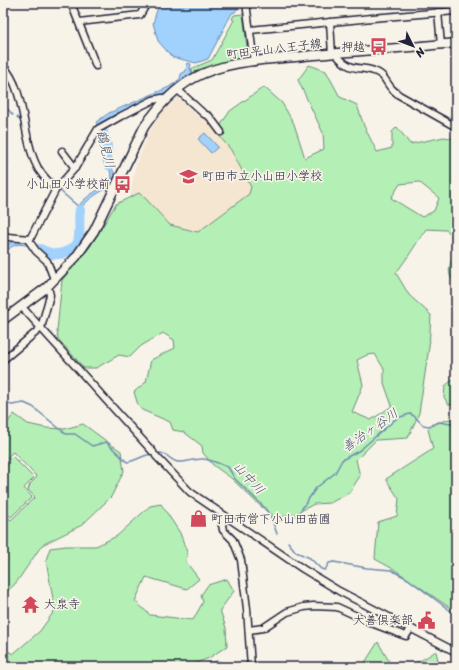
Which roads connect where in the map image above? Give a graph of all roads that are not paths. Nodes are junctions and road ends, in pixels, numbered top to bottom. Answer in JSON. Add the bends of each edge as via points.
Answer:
{"nodes":[{"id":1,"x":71,"y":3,"type":"edge"},
{"id":2,"x":147,"y":3,"type":"edge"},
{"id":3,"x":246,"y":3,"type":"edge"},
{"id":4,"x":456,"y":11,"type":"edge"},
{"id":5,"x":438,"y":12,"type":"junction"},
{"id":6,"x":78,"y":22,"type":"junction"},
{"id":7,"x":330,"y":22,"type":"junction"},
{"id":8,"x":250,"y":30,"type":"junction"},
{"id":9,"x":456,"y":43,"type":"edge"},
{"id":10,"x":441,"y":45,"type":"junction"},
{"id":11,"x":334,"y":54,"type":"junction"},
{"id":12,"x":254,"y":62,"type":"junction"},
{"id":13,"x":3,"y":66,"type":"edge"},
{"id":14,"x":96,"y":66,"type":"dead end"},
{"id":15,"x":178,"y":90,"type":"junction"},
{"id":16,"x":166,"y":100,"type":"junction"},
{"id":17,"x":456,"y":126,"type":"edge"},
{"id":18,"x":221,"y":132,"type":"dead end"},
{"id":19,"x":62,"y":151,"type":"dead end"},
{"id":20,"x":75,"y":168,"type":"junction"},
{"id":21,"x":56,"y":189,"type":"junction"},
{"id":22,"x":3,"y":235,"type":"edge"},
{"id":23,"x":29,"y":240,"type":"junction"},
{"id":24,"x":54,"y":279,"type":"junction"},
{"id":25,"x":46,"y":288,"type":"junction"},
{"id":26,"x":22,"y":307,"type":"junction"},
{"id":27,"x":3,"y":320,"type":"edge"},
{"id":28,"x":41,"y":328,"type":"junction"},
{"id":29,"x":3,"y":360,"type":"edge"},
{"id":30,"x":225,"y":516,"type":"junction"},
{"id":31,"x":411,"y":628,"type":"junction"},
{"id":32,"x":249,"y":630,"type":"junction"},
{"id":33,"x":456,"y":652,"type":"edge"},
{"id":34,"x":251,"y":667,"type":"edge"}],
"edges":[{"from":1,"to":6,"type":"street"},
{"from":2,"to":6,"type":"street","via":[[140,15]]},
{"from":3,"to":8,"type":"street"},
{"from":4,"to":5,"type":"street"},
{"from":5,"to":7,"type":"street"},
{"from":5,"to":10,"type":"street"},
{"from":6,"to":14,"type":"street"},
{"from":7,"to":8,"type":"street"},
{"from":7,"to":11,"type":"street"},
{"from":8,"to":12,"type":"street"},
{"from":9,"to":10,"type":"main road","name":"町田平山八王子線"},
{"from":10,"to":11,"type":"main road","name":"町田平山八王子線"},
{"from":11,"to":12,"type":"main road","name":"町田平山八王子線"},
{"from":11,"to":17,"type":"street","via":[[348,66],[382,75],[399,95]]},
{"from":12,"to":15,"type":"main road","name":"町田平山八王子線","via":[[211,71],[193,79]]},
{"from":13,"to":21,"type":"street","via":[[10,73],[17,89],[35,163],[42,175]]},
{"from":15,"to":16,"type":"main road","name":"町田平山八王子線"},
{"from":15,"to":18,"type":"street","via":[[209,116]]},
{"from":16,"to":20,"type":"street","via":[[153,100],[101,127]]},
{"from":16,"to":24,"type":"main road","name":"町田平山八王子線","via":[[144,127],[87,242]]},
{"from":19,"to":20,"type":"street"},
{"from":20,"to":21,"type":"street"},
{"from":21,"to":23,"type":"street"},
{"from":22,"to":23,"type":"street"},
{"from":23,"to":24,"type":"street","via":[[47,261]]},
{"from":24,"to":25,"type":"main road","name":"町田平山八王子線"},
{"from":25,"to":26,"type":"main road","name":"町田平山八王子線"},
{"from":25,"to":28,"type":"street","via":[[50,295]]},
{"from":26,"to":27,"type":"main road","name":"町田平山八王子線"},
{"from":26,"to":28,"type":"street"},
{"from":28,"to":29,"type":"street"},
{"from":28,"to":30,"type":"street","via":[[179,481]]},
{"from":30,"to":31,"type":"street","via":[[339,591]]},
{"from":30,"to":32,"type":"street","via":[[223,530],[233,540],[241,560]]},
{"from":31,"to":32,"type":"street","via":[[406,636],[337,607],[314,606],[291,611],[263,628]]},
{"from":31,"to":33,"type":"street"},
{"from":32,"to":34,"type":"street"}]}
